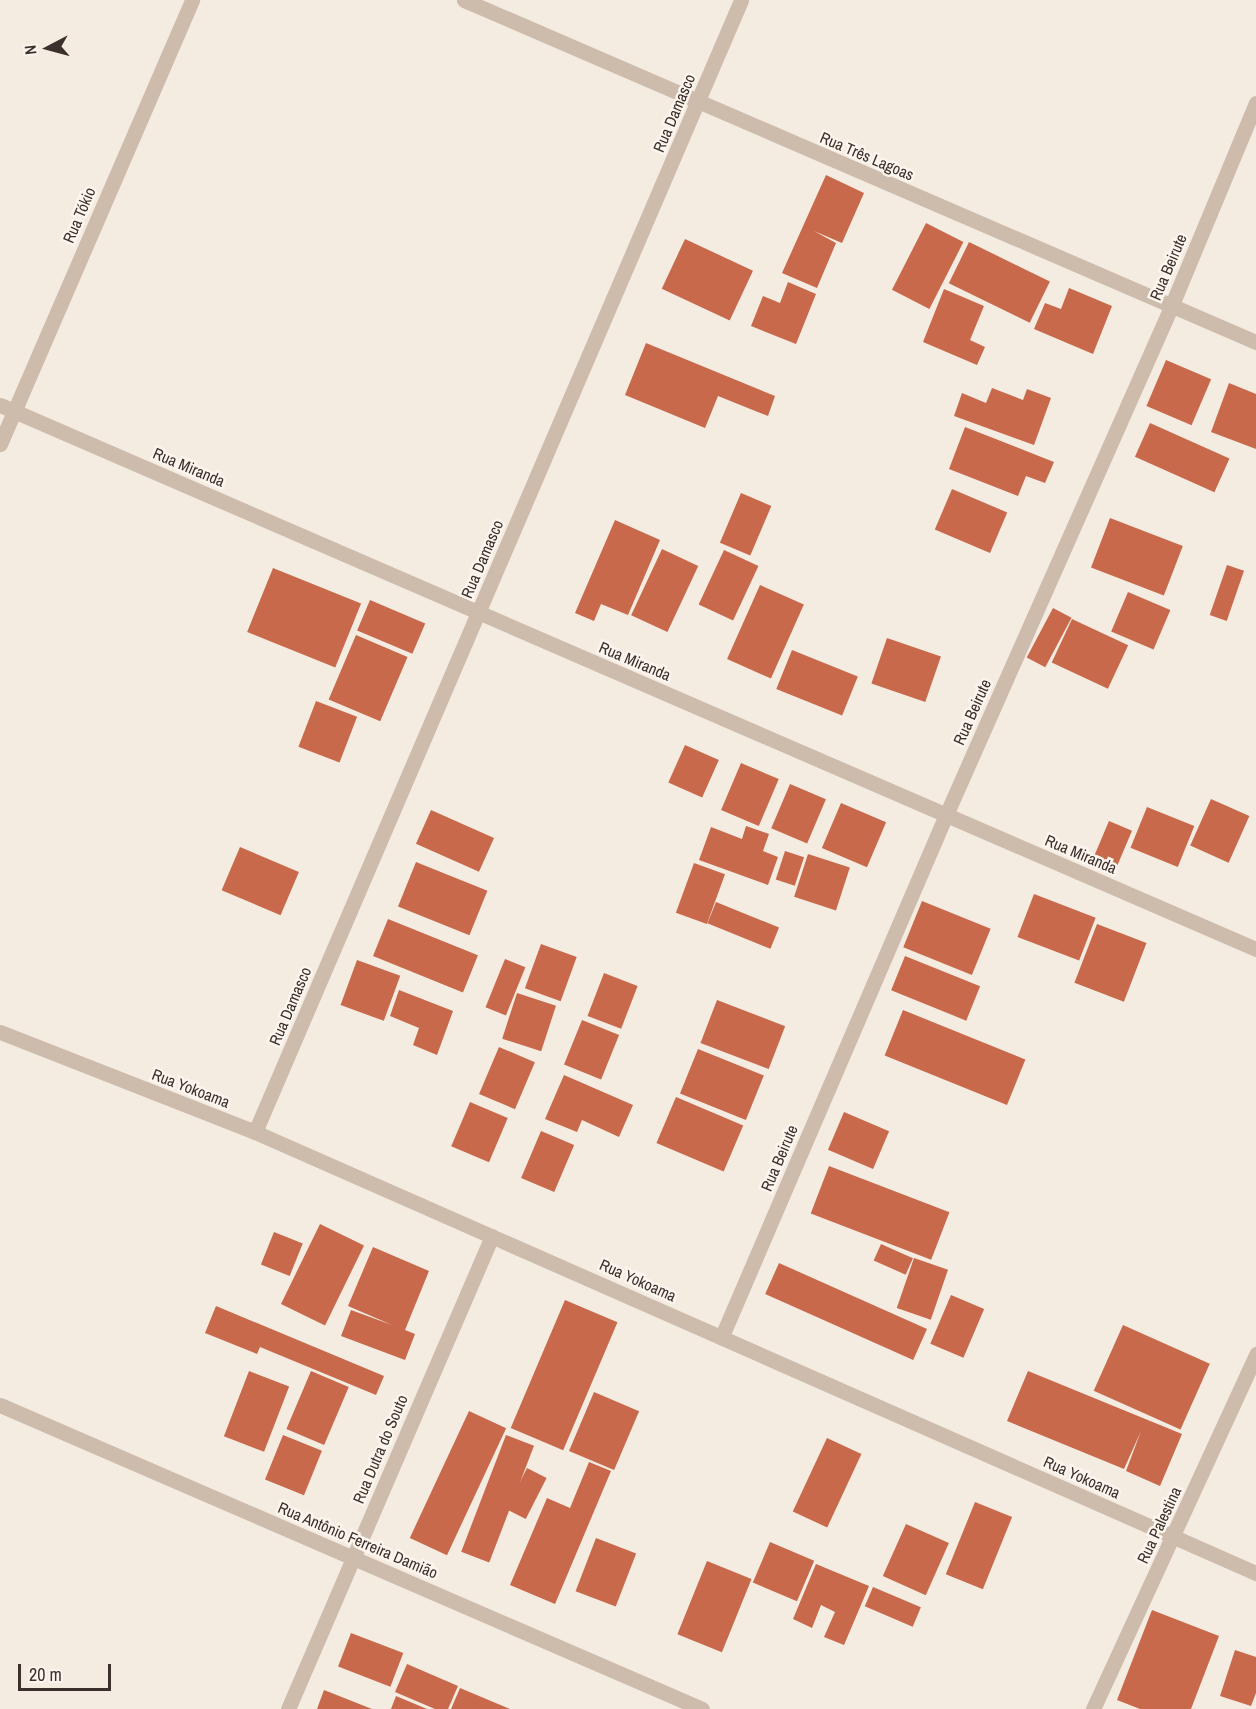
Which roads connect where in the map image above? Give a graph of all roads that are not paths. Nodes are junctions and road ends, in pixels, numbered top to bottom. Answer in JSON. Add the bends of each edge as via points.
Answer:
{"nodes":[{"id":1,"x":192,"y":0,"type":"edge"},
{"id":2,"x":464,"y":0,"type":"edge"},
{"id":3,"x":741,"y":0,"type":"edge"},
{"id":4,"x":698,"y":103,"type":"junction"},
{"id":5,"x":1256,"y":103,"type":"edge"},
{"id":6,"x":1171,"y":307,"type":"junction"},
{"id":7,"x":1256,"y":342,"type":"edge"},
{"id":8,"x":7,"y":408,"type":"edge"},
{"id":9,"x":0,"y":444,"type":"edge"},
{"id":10,"x":479,"y":613,"type":"junction"},
{"id":11,"x":946,"y":815,"type":"junction"},
{"id":12,"x":1256,"y":949,"type":"edge"},
{"id":13,"x":0,"y":1032,"type":"edge"},
{"id":14,"x":255,"y":1132,"type":"junction"},
{"id":15,"x":492,"y":1236,"type":"junction"},
{"id":16,"x":722,"y":1336,"type":"junction"},
{"id":17,"x":1256,"y":1354,"type":"edge"},
{"id":18,"x":0,"y":1405,"type":"edge"},
{"id":19,"x":1173,"y":1537,"type":"junction"},
{"id":20,"x":353,"y":1558,"type":"junction"},
{"id":21,"x":1256,"y":1573,"type":"edge"},
{"id":22,"x":288,"y":1709,"type":"edge"},
{"id":23,"x":702,"y":1709,"type":"edge"},
{"id":24,"x":1093,"y":1709,"type":"edge"}],
"edges":[{"from":1,"to":8,"type":"street","name":"Rua Tókio"},
{"from":2,"to":4,"type":"street","name":"Rua Três Lagoas"},
{"from":3,"to":4,"type":"street","name":"Rua Damasco"},
{"from":4,"to":6,"type":"street","name":"Rua Três Lagoas"},
{"from":4,"to":10,"type":"street","name":"Rua Damasco"},
{"from":5,"to":6,"type":"street","name":"Rua Beirute"},
{"from":6,"to":7,"type":"street","name":"Rua Três Lagoas"},
{"from":6,"to":11,"type":"street","name":"Rua Beirute"},
{"from":8,"to":9,"type":"street","name":"Rua Tókio"},
{"from":8,"to":10,"type":"street","name":"Rua Miranda"},
{"from":10,"to":11,"type":"street","name":"Rua Miranda"},
{"from":10,"to":14,"type":"street","name":"Rua Damasco"},
{"from":11,"to":12,"type":"street","name":"Rua Miranda"},
{"from":11,"to":16,"type":"street","name":"Rua Beirute"},
{"from":13,"to":14,"type":"street","name":"Rua Yokoama"},
{"from":14,"to":15,"type":"street","name":"Rua Yokoama"},
{"from":15,"to":16,"type":"street","name":"Rua Yokoama"},
{"from":15,"to":20,"type":"street","name":"Rua Dutra do Souto"},
{"from":16,"to":19,"type":"street","name":"Rua Yokoama"},
{"from":17,"to":19,"type":"street","name":"Rua Palestina"},
{"from":18,"to":20,"type":"street","name":"Rua Antônio Ferreira Damião"},
{"from":19,"to":21,"type":"street","name":"Rua Yokoama"},
{"from":19,"to":24,"type":"street","name":"Rua Palestina"},
{"from":20,"to":22,"type":"street","name":"Rua Dutra do Souto"},
{"from":20,"to":23,"type":"street","name":"Rua Antônio Ferreira Damião"}]}
